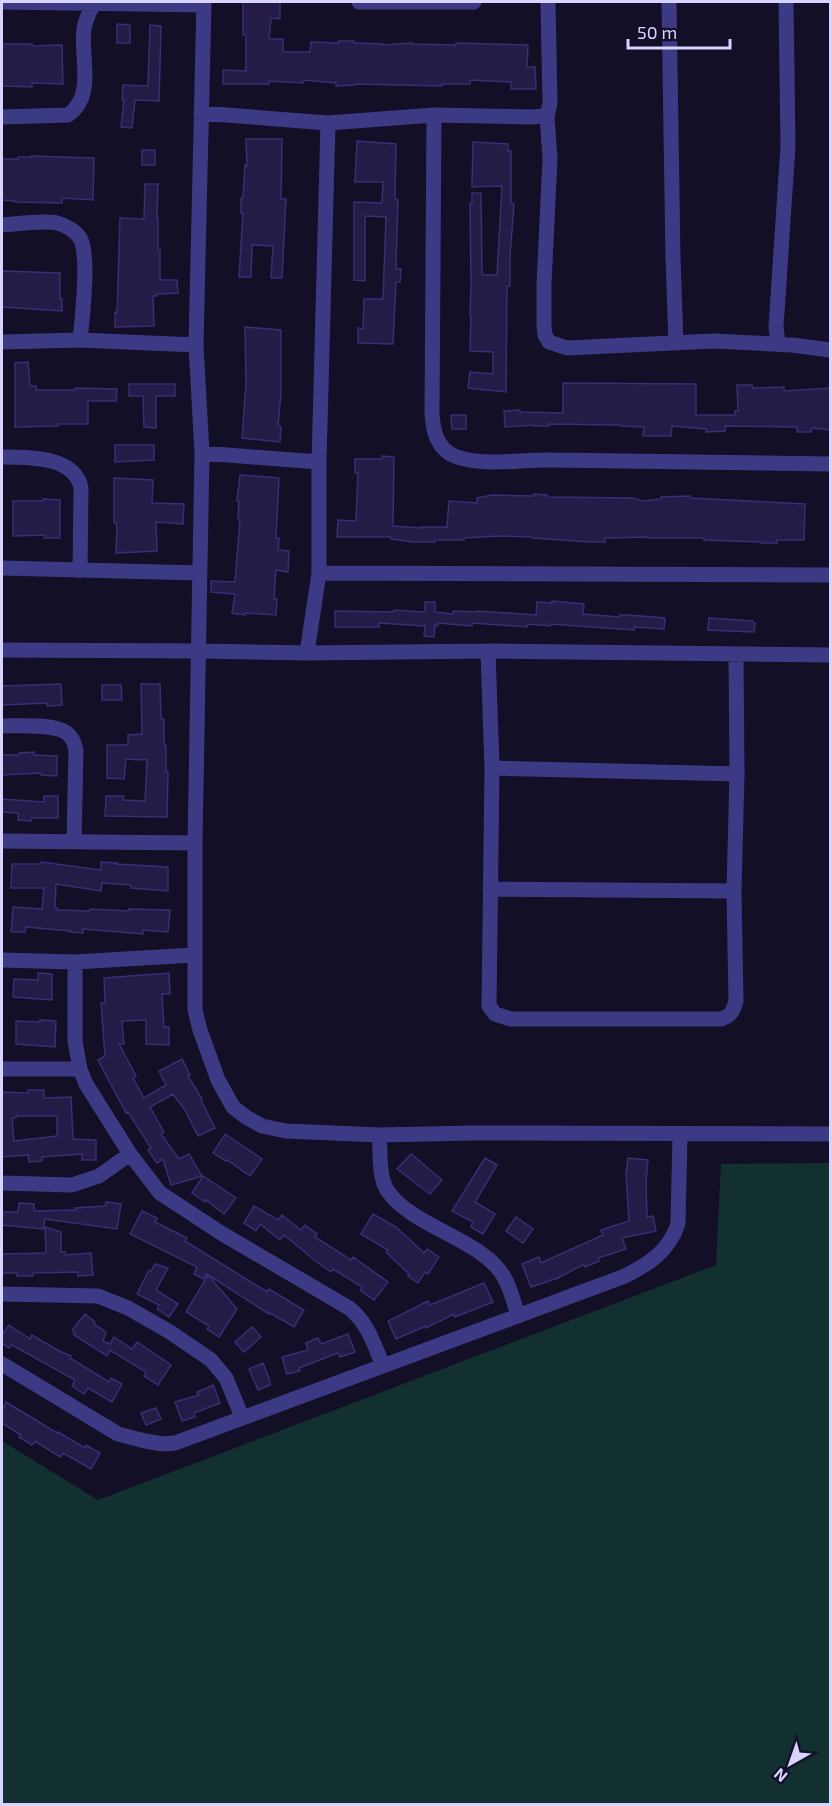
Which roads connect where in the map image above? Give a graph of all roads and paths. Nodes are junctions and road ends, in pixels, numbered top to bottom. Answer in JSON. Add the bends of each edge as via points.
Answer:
{"nodes":[{"id":1,"x":2,"y":2,"type":"edge"},
{"id":2,"x":359,"y":2,"type":"edge"},
{"id":3,"x":432,"y":2,"type":"edge"},
{"id":4,"x":474,"y":2,"type":"edge"},
{"id":5,"x":548,"y":2,"type":"edge"},
{"id":6,"x":669,"y":2,"type":"edge"},
{"id":7,"x":786,"y":2,"type":"edge"},
{"id":8,"x":94,"y":3,"type":"edge"},
{"id":9,"x":204,"y":3,"type":"edge"},
{"id":10,"x":201,"y":113,"type":"junction"},
{"id":11,"x":434,"y":115,"type":"junction"},
{"id":12,"x":547,"y":116,"type":"junction"},
{"id":13,"x":2,"y":117,"type":"edge"},
{"id":14,"x":328,"y":123,"type":"junction"},
{"id":15,"x":2,"y":225,"type":"edge"},
{"id":16,"x":80,"y":340,"type":"junction"},
{"id":17,"x":2,"y":342,"type":"edge"},
{"id":18,"x":676,"y":343,"type":"junction"},
{"id":19,"x":778,"y":344,"type":"junction"},
{"id":20,"x":196,"y":345,"type":"junction"},
{"id":21,"x":831,"y":350,"type":"edge"},
{"id":22,"x":202,"y":453,"type":"junction"},
{"id":23,"x":2,"y":457,"type":"edge"},
{"id":24,"x":319,"y":462,"type":"junction"},
{"id":25,"x":831,"y":464,"type":"edge"},
{"id":26,"x":2,"y":568,"type":"edge"},
{"id":27,"x":80,"y":571,"type":"junction"},
{"id":28,"x":200,"y":573,"type":"junction"},
{"id":29,"x":319,"y":573,"type":"junction"},
{"id":30,"x":831,"y":575,"type":"edge"},
{"id":31,"x":2,"y":650,"type":"edge"},
{"id":32,"x":200,"y":651,"type":"junction"},
{"id":33,"x":488,"y":651,"type":"junction"},
{"id":34,"x":308,"y":653,"type":"junction"},
{"id":35,"x":736,"y":655,"type":"junction"},
{"id":36,"x":831,"y":655,"type":"edge"},
{"id":37,"x":2,"y":726,"type":"edge"},
{"id":38,"x":492,"y":768,"type":"junction"},
{"id":39,"x":737,"y":774,"type":"junction"},
{"id":40,"x":2,"y":842,"type":"edge"},
{"id":41,"x":74,"y":842,"type":"junction"},
{"id":42,"x":195,"y":843,"type":"junction"},
{"id":43,"x":489,"y":889,"type":"junction"},
{"id":44,"x":734,"y":891,"type":"junction"},
{"id":45,"x":194,"y":955,"type":"junction"},
{"id":46,"x":2,"y":960,"type":"edge"},
{"id":47,"x":75,"y":962,"type":"junction"},
{"id":48,"x":2,"y":1069,"type":"edge"},
{"id":49,"x":80,"y":1070,"type":"junction"},
{"id":50,"x":831,"y":1134,"type":"edge"},
{"id":51,"x":680,"y":1135,"type":"junction"},
{"id":52,"x":379,"y":1136,"type":"junction"},
{"id":53,"x":130,"y":1154,"type":"junction"},
{"id":54,"x":2,"y":1183,"type":"edge"},
{"id":55,"x":2,"y":1294,"type":"edge"},
{"id":56,"x":518,"y":1316,"type":"junction"},
{"id":57,"x":2,"y":1364,"type":"edge"},
{"id":58,"x":383,"y":1366,"type":"junction"},
{"id":59,"x":242,"y":1417,"type":"junction"}],
"edges":[{"from":1,"to":8,"type":"street"},
{"from":2,"to":3,"type":"street"},
{"from":3,"to":4,"type":"street"},
{"from":5,"to":12,"type":"street"},
{"from":6,"to":18,"type":"street"},
{"from":7,"to":19,"type":"street","via":[[788,146]]},
{"from":8,"to":9,"type":"street"},
{"from":8,"to":13,"type":"street","via":[[84,29],[84,88],[78,105],[68,115]]},
{"from":9,"to":10,"type":"street"},
{"from":10,"to":14,"type":"street"},
{"from":10,"to":20,"type":"street"},
{"from":11,"to":12,"type":"street"},
{"from":11,"to":14,"type":"street"},
{"from":11,"to":25,"type":"street","via":[[432,412],[433,430],[445,450],[456,457],[487,462],[548,459]]},
{"from":12,"to":18,"type":"street","via":[[550,159],[543,284],[545,335],[549,342],[567,348]]},
{"from":14,"to":24,"type":"street"},
{"from":15,"to":16,"type":"street","via":[[55,222],[71,229],[80,239],[84,272]]},
{"from":16,"to":17,"type":"street"},
{"from":16,"to":20,"type":"street"},
{"from":18,"to":19,"type":"street"},
{"from":19,"to":21,"type":"street"},
{"from":20,"to":22,"type":"street"},
{"from":22,"to":24,"type":"street"},
{"from":22,"to":28,"type":"street"},
{"from":23,"to":27,"type":"street","via":[[52,460],[79,480]]},
{"from":24,"to":29,"type":"street"},
{"from":26,"to":27,"type":"street"},
{"from":27,"to":28,"type":"street"},
{"from":28,"to":32,"type":"street"},
{"from":29,"to":30,"type":"street"},
{"from":29,"to":34,"type":"street"},
{"from":31,"to":32,"type":"street"},
{"from":32,"to":34,"type":"street"},
{"from":32,"to":42,"type":"street"},
{"from":33,"to":34,"type":"street"},
{"from":33,"to":35,"type":"street"},
{"from":33,"to":38,"type":"street"},
{"from":35,"to":36,"type":"street"},
{"from":35,"to":39,"type":"street"},
{"from":37,"to":41,"type":"street","via":[[61,730],[75,744]]},
{"from":38,"to":39,"type":"street"},
{"from":38,"to":43,"type":"street"},
{"from":39,"to":44,"type":"street"},
{"from":40,"to":41,"type":"street"},
{"from":41,"to":42,"type":"street"},
{"from":42,"to":45,"type":"street"},
{"from":43,"to":44,"type":"street"},
{"from":43,"to":44,"type":"street","via":[[489,1006],[495,1014],[511,1019],[729,1017],[736,1001]]},
{"from":45,"to":47,"type":"street"},
{"from":45,"to":52,"type":"street","via":[[195,1010],[200,1030],[218,1080],[233,1107],[262,1126],[286,1131]]},
{"from":46,"to":47,"type":"street"},
{"from":47,"to":49,"type":"street","via":[[75,1041]]},
{"from":48,"to":49,"type":"street"},
{"from":49,"to":53,"type":"street"},
{"from":50,"to":51,"type":"street"},
{"from":51,"to":52,"type":"street"},
{"from":51,"to":56,"type":"street","via":[[678,1224],[660,1255],[625,1276]]},
{"from":52,"to":56,"type":"street","via":[[387,1189],[414,1214],[497,1267]]},
{"from":53,"to":54,"type":"street","via":[[99,1176],[72,1185]]},
{"from":53,"to":58,"type":"street","via":[[160,1193],[357,1314]]},
{"from":55,"to":59,"type":"street","via":[[98,1296],[128,1308],[212,1360],[226,1378]]},
{"from":56,"to":58,"type":"street"},
{"from":57,"to":59,"type":"street","via":[[118,1434],[145,1442],[175,1443]]},
{"from":58,"to":59,"type":"street"}]}
